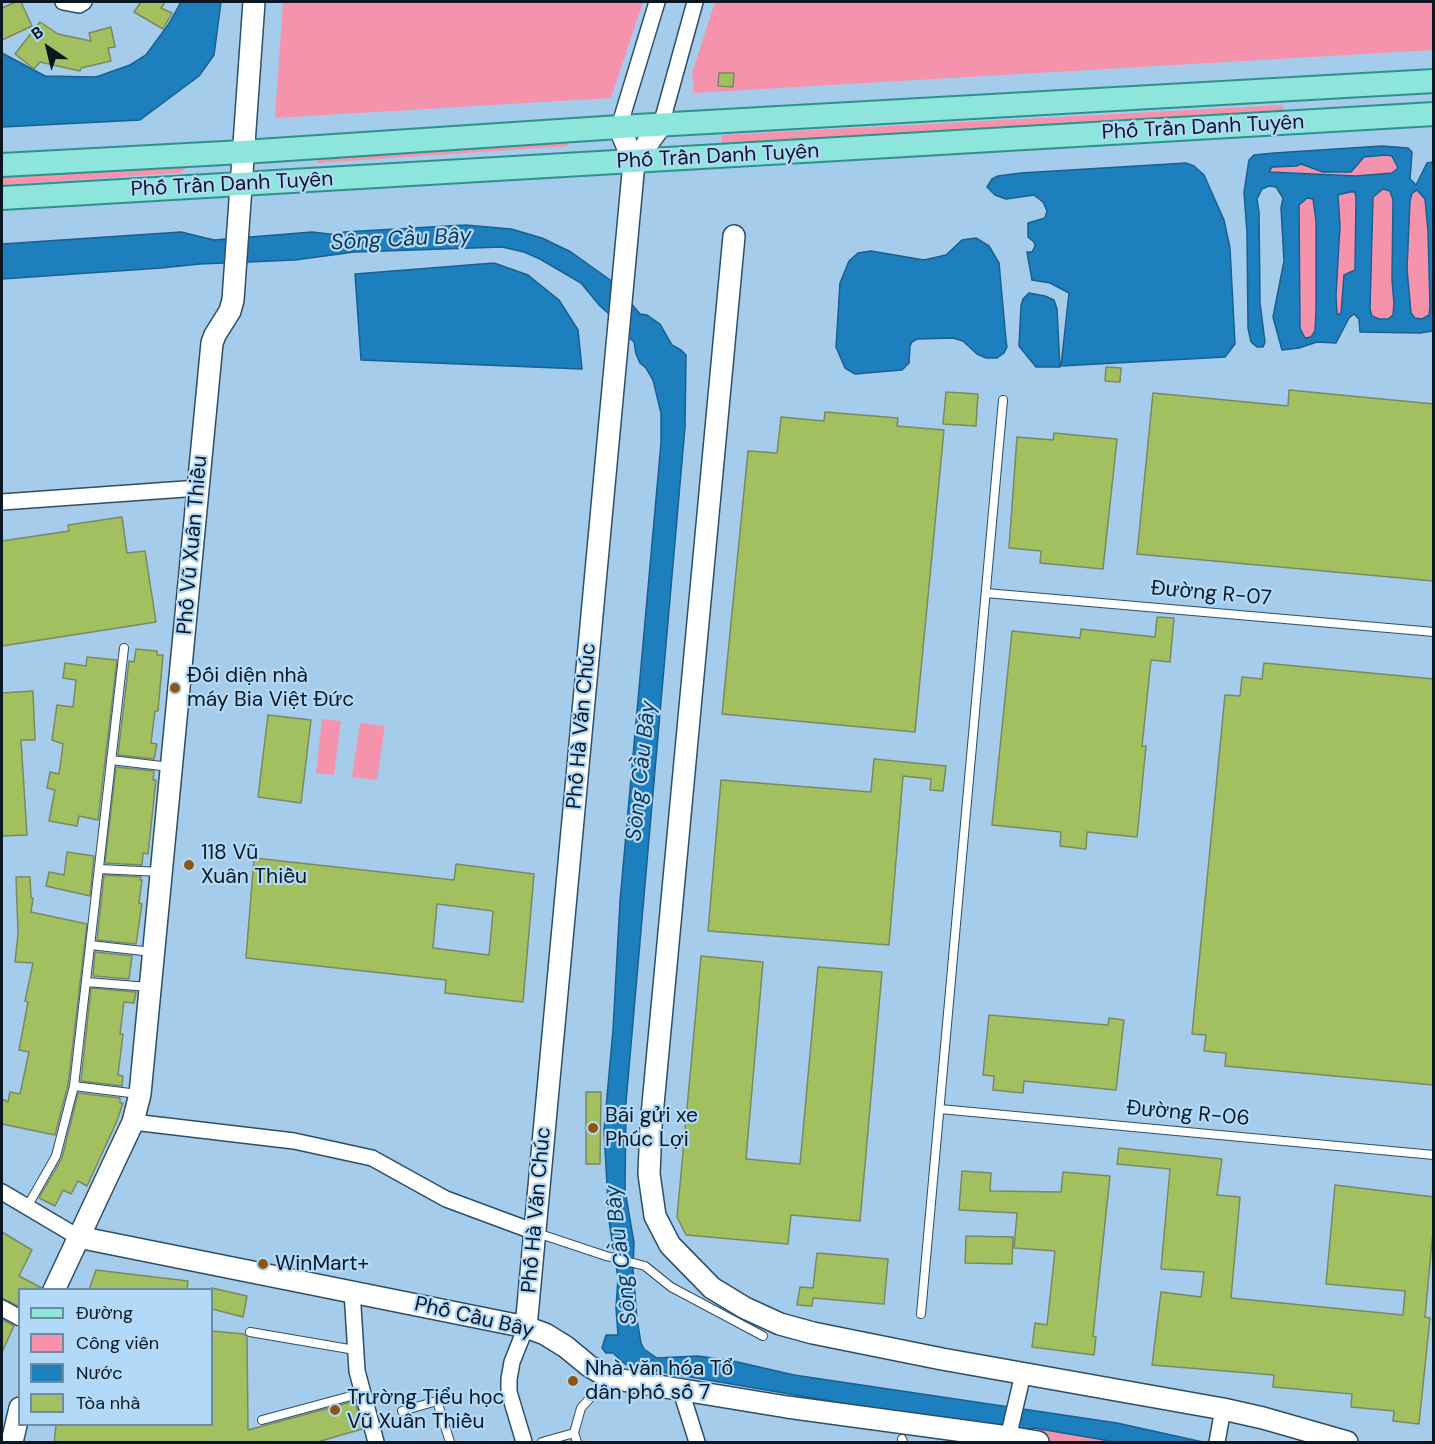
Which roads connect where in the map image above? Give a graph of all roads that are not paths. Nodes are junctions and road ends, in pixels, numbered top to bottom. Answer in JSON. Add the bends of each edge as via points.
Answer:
{"nodes":[{"id":1,"x":63,"y":2,"type":"edge"},
{"id":2,"x":84,"y":2,"type":"edge"},
{"id":3,"x":254,"y":2,"type":"edge"},
{"id":4,"x":657,"y":2,"type":"edge"},
{"id":5,"x":695,"y":2,"type":"edge"},
{"id":6,"x":1434,"y":81,"type":"edge"},
{"id":7,"x":1337,"y":87,"type":"junction"},
{"id":8,"x":1434,"y":114,"type":"edge"},
{"id":9,"x":1339,"y":120,"type":"junction"},
{"id":10,"x":661,"y":125,"type":"junction"},
{"id":11,"x":619,"y":127,"type":"junction"},
{"id":12,"x":243,"y":152,"type":"junction"},
{"id":13,"x":634,"y":162,"type":"junction"},
{"id":14,"x":2,"y":165,"type":"edge"},
{"id":15,"x":241,"y":185,"type":"junction"},
{"id":16,"x":2,"y":198,"type":"edge"},
{"id":17,"x":734,"y":236,"type":"dead end"},
{"id":18,"x":1003,"y":400,"type":"dead end"},
{"id":19,"x":199,"y":488,"type":"junction"},
{"id":20,"x":2,"y":502,"type":"edge"},
{"id":21,"x":986,"y":593,"type":"junction"},
{"id":22,"x":1434,"y":632,"type":"edge"},
{"id":23,"x":124,"y":648,"type":"dead end"},
{"id":24,"x":111,"y":760,"type":"junction"},
{"id":25,"x":172,"y":767,"type":"junction"},
{"id":26,"x":99,"y":869,"type":"junction"},
{"id":27,"x":162,"y":872,"type":"junction"},
{"id":28,"x":90,"y":945,"type":"junction"},
{"id":29,"x":154,"y":952,"type":"junction"},
{"id":30,"x":86,"y":982,"type":"junction"},
{"id":31,"x":150,"y":987,"type":"junction"},
{"id":32,"x":74,"y":1086,"type":"junction"},
{"id":33,"x":140,"y":1094,"type":"junction"},
{"id":34,"x":940,"y":1108,"type":"junction"},
{"id":35,"x":133,"y":1122,"type":"junction"},
{"id":36,"x":1434,"y":1155,"type":"edge"},
{"id":37,"x":2,"y":1192,"type":"edge"},
{"id":38,"x":27,"y":1207,"type":"junction"},
{"id":39,"x":535,"y":1232,"type":"junction"},
{"id":40,"x":78,"y":1237,"type":"junction"},
{"id":41,"x":55,"y":1288,"type":"edge"},
{"id":42,"x":352,"y":1291,"type":"junction"},
{"id":43,"x":2,"y":1308,"type":"edge"},
{"id":44,"x":921,"y":1314,"type":"dead end"},
{"id":45,"x":18,"y":1317,"type":"edge"},
{"id":46,"x":526,"y":1327,"type":"junction"},
{"id":47,"x":250,"y":1332,"type":"dead end"},
{"id":48,"x":763,"y":1336,"type":"dead end"},
{"id":49,"x":355,"y":1350,"type":"junction"},
{"id":50,"x":610,"y":1378,"type":"junction"},
{"id":51,"x":1021,"y":1383,"type":"junction"},
{"id":52,"x":681,"y":1391,"type":"junction"},
{"id":53,"x":362,"y":1392,"type":"junction"},
{"id":54,"x":1223,"y":1409,"type":"junction"},
{"id":55,"x":402,"y":1411,"type":"dead end"},
{"id":56,"x":18,"y":1417,"type":"edge"},
{"id":57,"x":262,"y":1420,"type":"dead end"},
{"id":58,"x":574,"y":1433,"type":"junction"},
{"id":59,"x":1008,"y":1440,"type":"edge"},
{"id":60,"x":1217,"y":1442,"type":"edge"},
{"id":61,"x":12,"y":1443,"type":"edge"},
{"id":62,"x":376,"y":1443,"type":"edge"},
{"id":63,"x":450,"y":1443,"type":"edge"},
{"id":64,"x":524,"y":1443,"type":"edge"},
{"id":65,"x":542,"y":1443,"type":"edge"},
{"id":66,"x":577,"y":1443,"type":"edge"},
{"id":67,"x":697,"y":1443,"type":"edge"},
{"id":68,"x":1038,"y":1443,"type":"edge"},
{"id":69,"x":1347,"y":1443,"type":"edge"}],
"edges":[{"from":1,"to":2,"type":"street"},
{"from":3,"to":12,"type":"street","name":"Phố Vũ Xuân Thiều"},
{"from":4,"to":11,"type":"street"},
{"from":5,"to":10,"type":"street"},
{"from":6,"to":7,"type":"main road","name":"Phố Trần Danh Tuyên"},
{"from":7,"to":9,"type":"main road"},
{"from":7,"to":10,"type":"main road","name":"Phố Trần Danh Tuyên"},
{"from":8,"to":9,"type":"main road","name":"Phố Trần Danh Tuyên"},
{"from":9,"to":13,"type":"main road","name":"Phố Trần Danh Tuyên"},
{"from":10,"to":11,"type":"main road","name":"Phố Trần Danh Tuyên"},
{"from":10,"to":13,"type":"street"},
{"from":11,"to":12,"type":"main road","name":"Phố Trần Danh Tuyên"},
{"from":11,"to":13,"type":"street","name":"Phố Hà Văn Chúc"},
{"from":12,"to":14,"type":"main road","name":"Phố Trần Danh Tuyên"},
{"from":12,"to":15,"type":"street","name":"Phố Vũ Xuân Thiều"},
{"from":13,"to":15,"type":"main road","name":"Phố Trần Danh Tuyên"},
{"from":13,"to":39,"type":"street","name":"Phố Hà Văn Chúc"},
{"from":15,"to":16,"type":"main road","name":"Phố Trần Danh Tuyên"},
{"from":15,"to":19,"type":"street","name":"Phố Vũ Xuân Thiều","via":[[231,310],[212,343]]},
{"from":17,"to":51,"type":"street","via":[[651,1126],[649,1174],[655,1216],[670,1245],[712,1288],[780,1324]]},
{"from":18,"to":21,"type":"lane"},
{"from":19,"to":20,"type":"street"},
{"from":19,"to":25,"type":"street","name":"Phố Vũ Xuân Thiều"},
{"from":21,"to":22,"type":"lane","name":"Đường R-07"},
{"from":21,"to":34,"type":"lane"},
{"from":23,"to":24,"type":"lane"},
{"from":24,"to":25,"type":"lane"},
{"from":24,"to":26,"type":"lane"},
{"from":25,"to":27,"type":"street","name":"Phố Vũ Xuân Thiều"},
{"from":26,"to":27,"type":"lane"},
{"from":26,"to":28,"type":"lane"},
{"from":27,"to":29,"type":"street","name":"Phố Vũ Xuân Thiều"},
{"from":28,"to":29,"type":"lane"},
{"from":28,"to":30,"type":"lane"},
{"from":29,"to":31,"type":"street","name":"Phố Vũ Xuân Thiều"},
{"from":30,"to":31,"type":"lane"},
{"from":30,"to":32,"type":"lane"},
{"from":31,"to":33,"type":"street","name":"Phố Vũ Xuân Thiều"},
{"from":32,"to":33,"type":"lane"},
{"from":32,"to":38,"type":"lane","via":[[56,1156]]},
{"from":33,"to":35,"type":"street","name":"Phố Vũ Xuân Thiều"},
{"from":34,"to":36,"type":"lane","name":"Đường R-06"},
{"from":34,"to":44,"type":"lane"},
{"from":35,"to":39,"type":"street","via":[[294,1141],[372,1158],[446,1198]]},
{"from":35,"to":40,"type":"street","name":"Phố Vũ Xuân Thiều"},
{"from":37,"to":38,"type":"street"},
{"from":38,"to":40,"type":"street"},
{"from":39,"to":46,"type":"street","name":"Phố Hà Văn Chúc"},
{"from":39,"to":48,"type":"lane","via":[[645,1266],[671,1287]]},
{"from":40,"to":41,"type":"street","name":"Phố Vũ Xuân Thiều"},
{"from":40,"to":42,"type":"street","name":"Phố Cầu Bây"},
{"from":42,"to":46,"type":"street","name":"Phố Cầu Bây"},
{"from":42,"to":49,"type":"street"},
{"from":43,"to":45,"type":"street"},
{"from":46,"to":50,"type":"street","name":"Phố Cầu Bây","via":[[545,1334]]},
{"from":46,"to":64,"type":"street","via":[[508,1379]]},
{"from":47,"to":49,"type":"lane"},
{"from":49,"to":53,"type":"street"},
{"from":50,"to":52,"type":"street","name":"Phố Cầu Bây"},
{"from":50,"to":58,"type":"lane","via":[[581,1408]]},
{"from":51,"to":54,"type":"street"},
{"from":51,"to":59,"type":"street"},
{"from":52,"to":59,"type":"street","name":"Phố Cầu Bây"},
{"from":52,"to":67,"type":"street"},
{"from":53,"to":57,"type":"lane"},
{"from":53,"to":62,"type":"street"},
{"from":54,"to":60,"type":"street"},
{"from":54,"to":69,"type":"street"},
{"from":55,"to":63,"type":"lane","via":[[437,1401]]},
{"from":56,"to":61,"type":"street"},
{"from":58,"to":65,"type":"lane"},
{"from":58,"to":66,"type":"lane"},
{"from":59,"to":68,"type":"street","name":"Phố Cầu Bây"}]}
